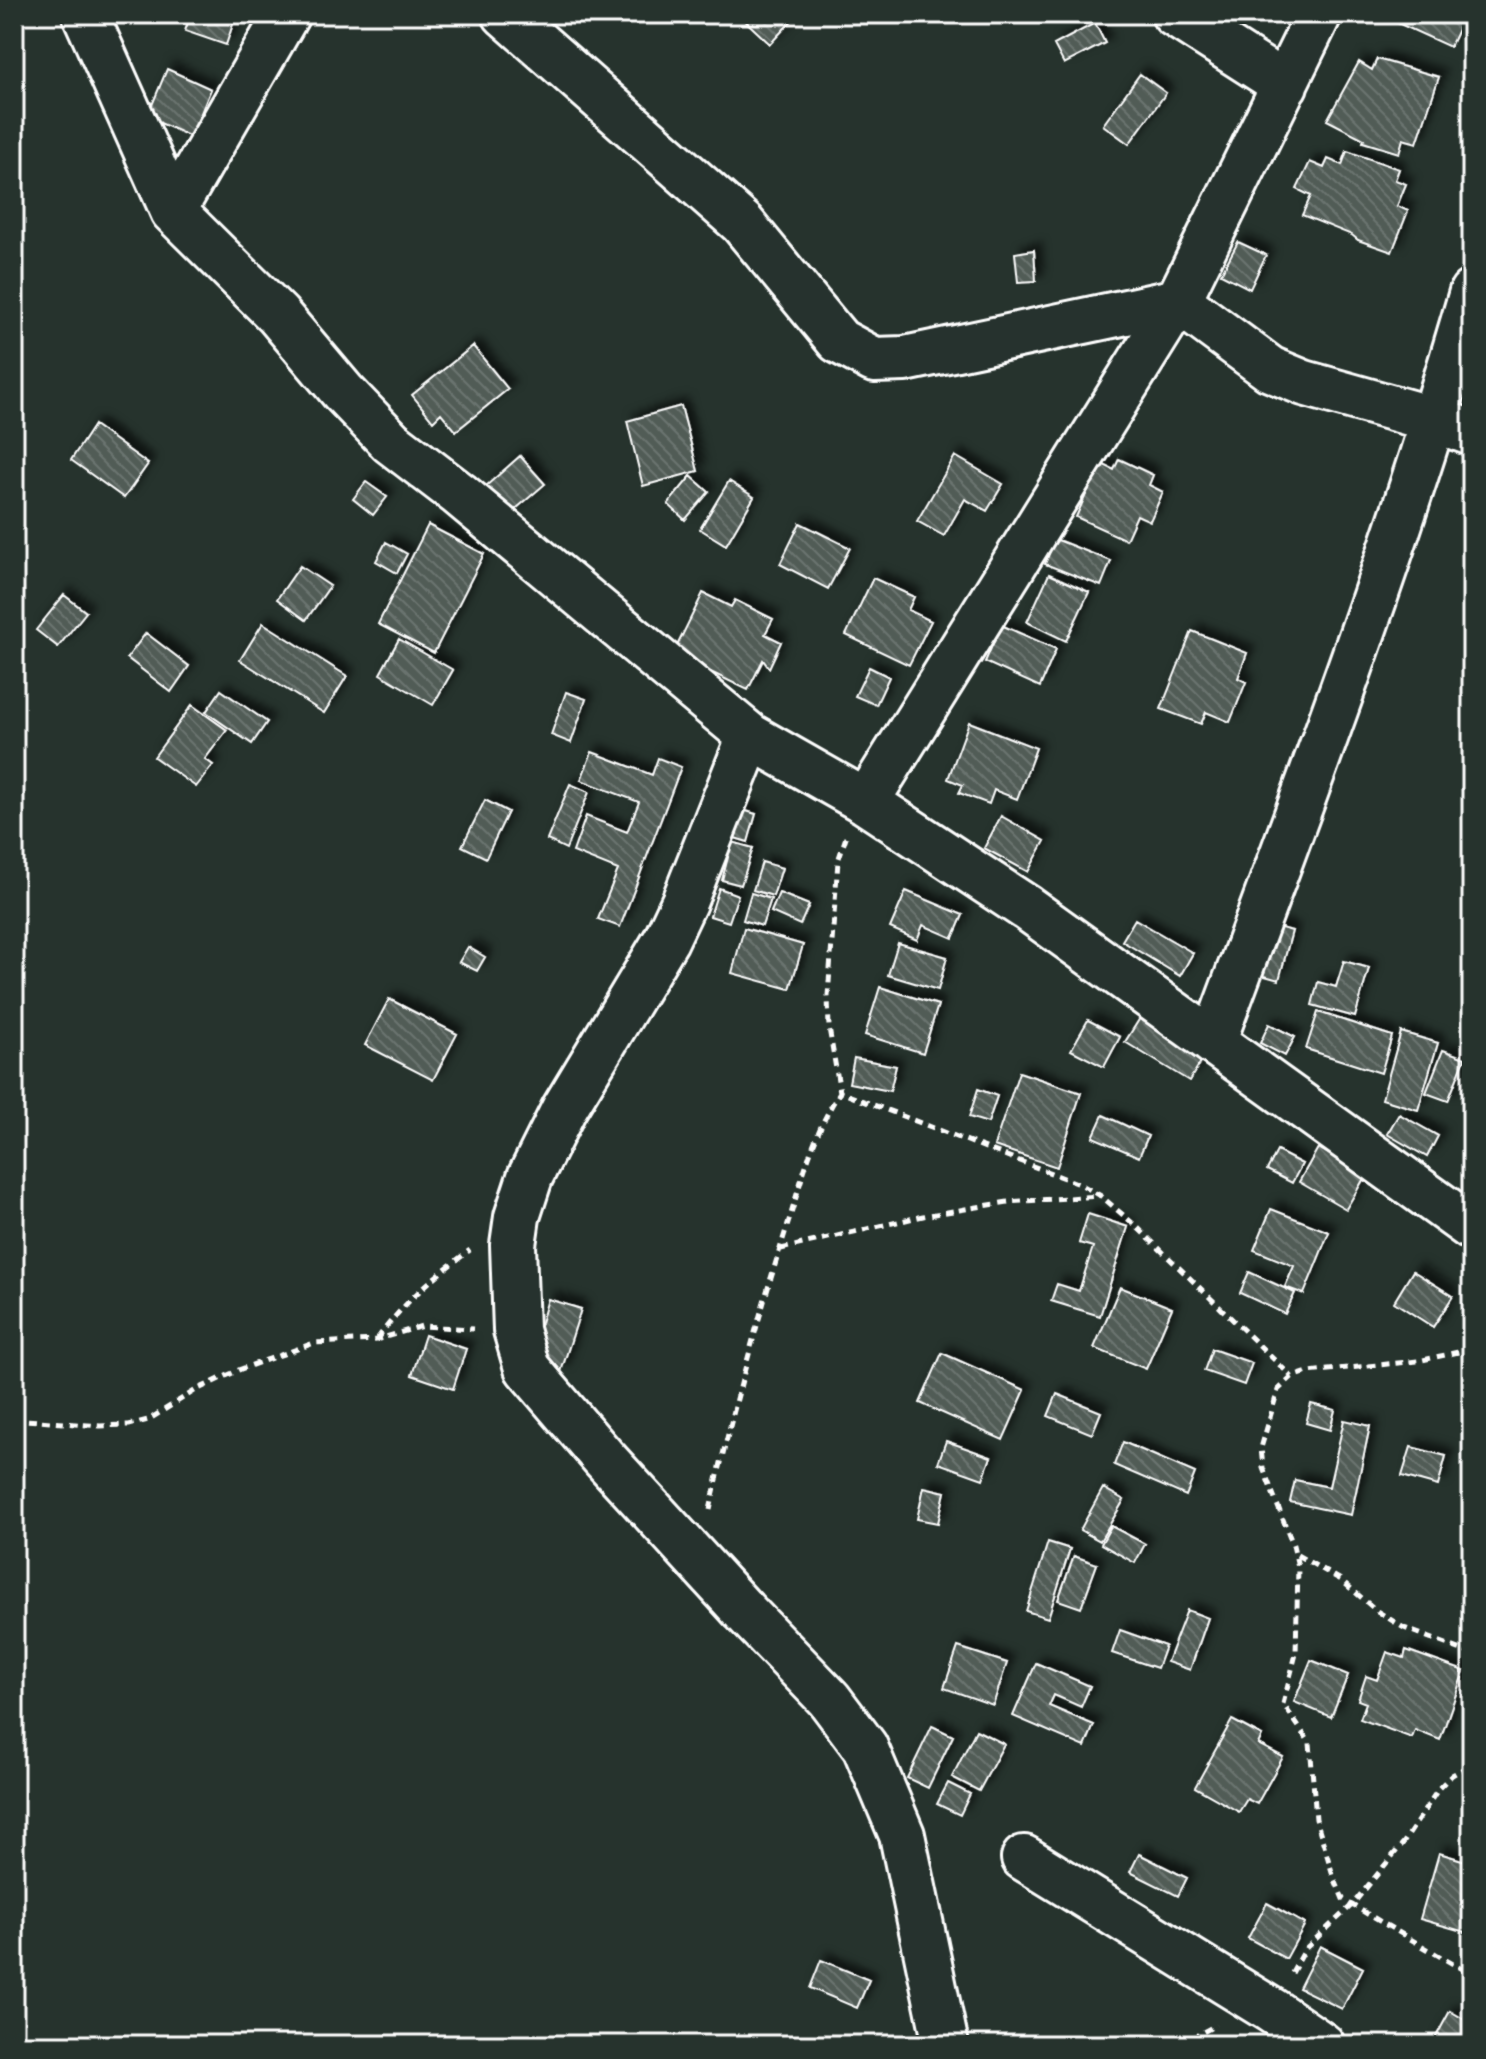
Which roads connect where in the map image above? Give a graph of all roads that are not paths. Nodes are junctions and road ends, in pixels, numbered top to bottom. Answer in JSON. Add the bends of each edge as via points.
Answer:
{"nodes":[{"id":1,"x":85,"y":14,"type":"edge"},
{"id":2,"x":287,"y":14,"type":"edge"},
{"id":3,"x":505,"y":14,"type":"edge"},
{"id":4,"x":1174,"y":14,"type":"edge"},
{"id":5,"x":1319,"y":14,"type":"edge"},
{"id":6,"x":1285,"y":85,"type":"junction"},
{"id":7,"x":173,"y":211,"type":"junction"},
{"id":8,"x":1472,"y":292,"type":"edge"},
{"id":9,"x":1178,"y":301,"type":"junction"},
{"id":10,"x":1454,"y":427,"type":"edge"},
{"id":11,"x":750,"y":736,"type":"junction"},
{"id":12,"x":866,"y":802,"type":"junction"},
{"id":13,"x":1213,"y":1042,"type":"junction"},
{"id":14,"x":1472,"y":1228,"type":"edge"},
{"id":15,"x":1024,"y":1858,"type":"dead end"},
{"id":16,"x":946,"y":2045,"type":"edge"},
{"id":17,"x":1322,"y":2045,"type":"edge"}],
"edges":[{"from":1,"to":7,"type":"street"},
{"from":2,"to":7,"type":"street"},
{"from":3,"to":9,"type":"street","via":[[742,223],[839,341],[874,360],[905,359]]},
{"from":4,"to":6,"type":"street"},
{"from":5,"to":6,"type":"street"},
{"from":6,"to":9,"type":"street"},
{"from":7,"to":11,"type":"street","via":[[278,315],[391,442]]},
{"from":8,"to":10,"type":"street"},
{"from":9,"to":10,"type":"street","via":[[1270,369]]},
{"from":9,"to":12,"type":"street"},
{"from":10,"to":13,"type":"street","via":[[1343,690]]},
{"from":11,"to":12,"type":"street"},
{"from":11,"to":16,"type":"street","via":[[666,940],[564,1109],[530,1177],[513,1245],[518,1335],[527,1368],[829,1699],[865,1747],[902,1835]]},
{"from":12,"to":13,"type":"street","via":[[1027,908]]},
{"from":13,"to":14,"type":"street"},
{"from":15,"to":17,"type":"street"}]}
